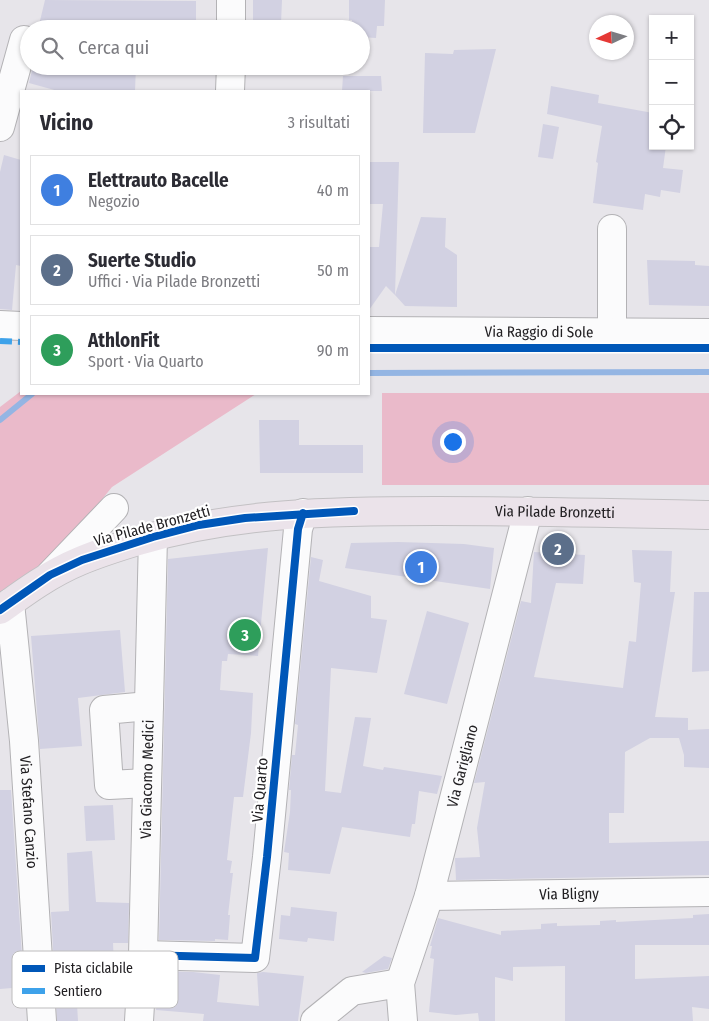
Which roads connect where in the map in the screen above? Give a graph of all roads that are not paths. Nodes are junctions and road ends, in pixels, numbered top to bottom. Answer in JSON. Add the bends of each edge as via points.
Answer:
{"nodes":[{"id":1,"x":232,"y":0,"type":"edge"},
{"id":2,"x":231,"y":20,"type":"edge"},
{"id":3,"x":20,"y":54,"type":"edge"},
{"id":4,"x":231,"y":75,"type":"edge"},
{"id":5,"x":230,"y":90,"type":"edge"},
{"id":6,"x":0,"y":127,"type":"edge"},
{"id":7,"x":612,"y":228,"type":"dead end"},
{"id":8,"x":0,"y":325,"type":"edge"},
{"id":9,"x":20,"y":326,"type":"edge"},
{"id":10,"x":370,"y":331,"type":"edge"},
{"id":11,"x":612,"y":332,"type":"junction"},
{"id":12,"x":709,"y":332,"type":"edge"},
{"id":13,"x":114,"y":508,"type":"dead end"},
{"id":14,"x":528,"y":511,"type":"junction"},
{"id":15,"x":303,"y":513,"type":"junction"},
{"id":16,"x":709,"y":515,"type":"edge"},
{"id":17,"x":154,"y":537,"type":"junction"},
{"id":18,"x":50,"y":575,"type":"junction"},
{"id":19,"x":5,"y":606,"type":"edge"},
{"id":20,"x":149,"y":706,"type":"junction"},
{"id":21,"x":147,"y":792,"type":"junction"},
{"id":22,"x":709,"y":892,"type":"edge"},
{"id":23,"x":429,"y":896,"type":"junction"},
{"id":24,"x":38,"y":951,"type":"edge"},
{"id":25,"x":143,"y":951,"type":"edge"},
{"id":26,"x":178,"y":956,"type":"edge"},
{"id":27,"x":400,"y":983,"type":"junction"},
{"id":28,"x":41,"y":1008,"type":"edge"},
{"id":29,"x":140,"y":1008,"type":"edge"},
{"id":30,"x":42,"y":1021,"type":"edge"},
{"id":31,"x":139,"y":1021,"type":"edge"},
{"id":32,"x":315,"y":1021,"type":"edge"},
{"id":33,"x":403,"y":1021,"type":"edge"}],
"edges":[{"from":1,"to":2,"type":"street"},
{"from":3,"to":6,"type":"street"},
{"from":4,"to":5,"type":"street"},
{"from":7,"to":11,"type":"street"},
{"from":8,"to":9,"type":"street"},
{"from":10,"to":11,"type":"street","name":"Via Raggio di Sole"},
{"from":11,"to":12,"type":"street","name":"Via Raggio di Sole"},
{"from":13,"to":18,"type":"street"},
{"from":14,"to":15,"type":"main road","name":"Via Pilade Bronzetti"},
{"from":14,"to":16,"type":"main road","name":"Via Pilade Bronzetti"},
{"from":14,"to":23,"type":"street","name":"Via Garigliano"},
{"from":15,"to":17,"type":"main road","name":"Via Pilade Bronzetti","via":[[199,525]]},
{"from":15,"to":26,"type":"street","name":"Via Quarto","via":[[298,529],[267,858],[254,958]]},
{"from":17,"to":18,"type":"main road","name":"Via Pilade Bronzetti","via":[[82,560]]},
{"from":17,"to":20,"type":"street","name":"Via Giacomo Medici","via":[[146,610]]},
{"from":18,"to":19,"type":"main road","name":"Via Pilade Bronzetti"},
{"from":19,"to":24,"type":"street","name":"Via Stefano Canzio","via":[[24,741]]},
{"from":20,"to":21,"type":"street","name":"Via Giacomo Medici"},
{"from":20,"to":21,"type":"street","via":[[104,710],[109,785]]},
{"from":21,"to":25,"type":"street","name":"Via Giacomo Medici"},
{"from":22,"to":23,"type":"street","name":"Via Bligny"},
{"from":23,"to":27,"type":"street","name":"Via Garigliano"},
{"from":27,"to":32,"type":"street","via":[[352,991]]},
{"from":27,"to":33,"type":"street","name":"Via Garigliano"},
{"from":28,"to":30,"type":"street","name":"Via Stefano Canzio"},
{"from":29,"to":31,"type":"street","name":"Via Giacomo Medici"}]}
